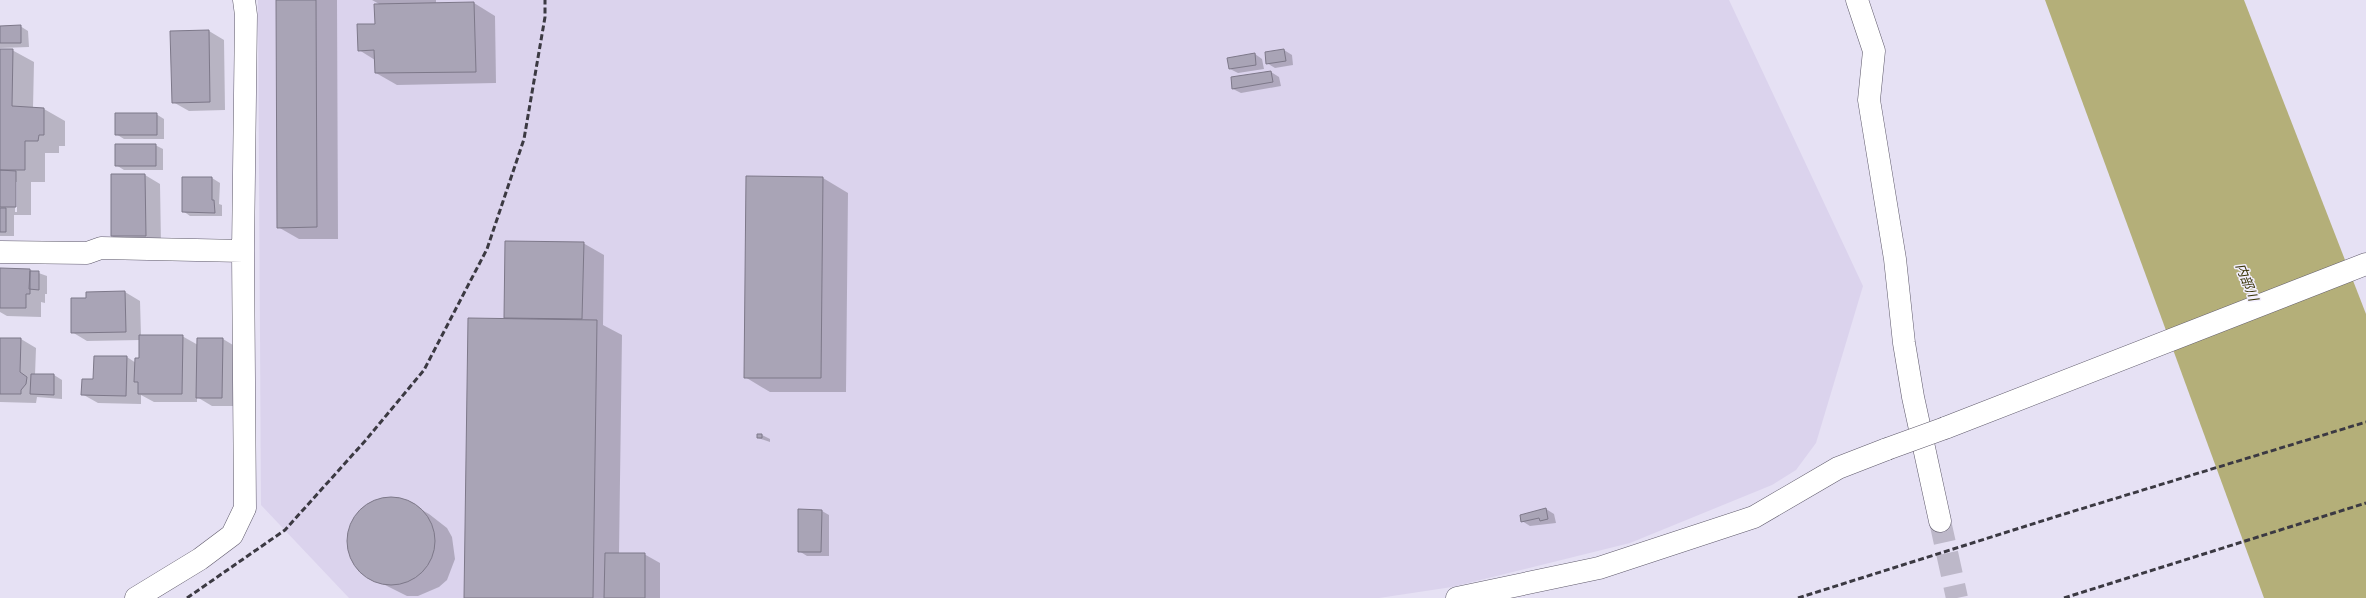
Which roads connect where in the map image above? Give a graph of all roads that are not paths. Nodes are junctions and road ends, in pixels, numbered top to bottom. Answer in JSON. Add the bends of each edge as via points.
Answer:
{"nodes":[{"id":1,"x":244,"y":0,"type":"edge"},
{"id":2,"x":1857,"y":0,"type":"edge"},
{"id":3,"x":0,"y":252,"type":"edge"},
{"id":4,"x":243,"y":252,"type":"junction"},
{"id":5,"x":2366,"y":264,"type":"edge"},
{"id":6,"x":1940,"y":521,"type":"tunnel mouth"},
{"id":7,"x":136,"y":598,"type":"edge"},
{"id":8,"x":1457,"y":598,"type":"edge"}],
"edges":[{"from":1,"to":4,"type":"street","via":[[246,16]]},
{"from":2,"to":6,"type":"street","via":[[1874,51],[1868,100],[1895,259],[1913,397]]},
{"from":3,"to":4,"type":"street","via":[[87,253],[101,248]]},
{"from":4,"to":7,"type":"street","via":[[245,508],[232,535],[200,559]]},
{"from":5,"to":8,"type":"street","bridge":true,"via":[[2023,399],[1838,468],[1754,517],[1599,568]]}]}
